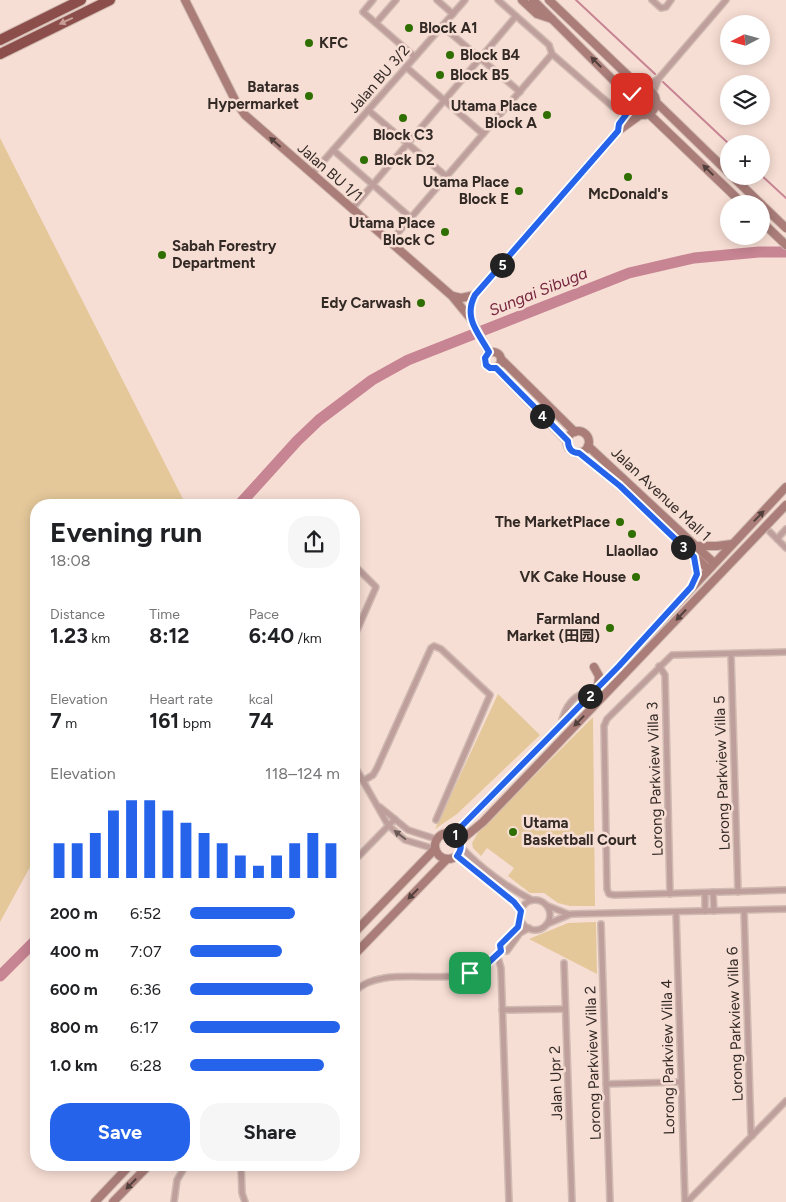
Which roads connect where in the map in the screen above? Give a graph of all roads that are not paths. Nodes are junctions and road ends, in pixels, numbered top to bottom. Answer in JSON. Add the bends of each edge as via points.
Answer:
{"nodes":[{"id":1,"x":81,"y":0,"type":"edge"},
{"id":2,"x":110,"y":0,"type":"edge"},
{"id":3,"x":184,"y":0,"type":"edge"},
{"id":4,"x":373,"y":0,"type":"edge"},
{"id":5,"x":396,"y":0,"type":"edge"},
{"id":6,"x":437,"y":0,"type":"edge"},
{"id":7,"x":465,"y":0,"type":"edge"},
{"id":8,"x":498,"y":0,"type":"edge"},
{"id":9,"x":522,"y":0,"type":"edge"},
{"id":10,"x":533,"y":0,"type":"edge"},
{"id":11,"x":549,"y":0,"type":"edge"},
{"id":12,"x":652,"y":0,"type":"edge"},
{"id":13,"x":671,"y":0,"type":"edge"},
{"id":14,"x":726,"y":0,"type":"edge"},
{"id":15,"x":453,"y":14,"type":"junction"},
{"id":16,"x":516,"y":16,"type":"junction"},
{"id":17,"x":554,"y":20,"type":"junction"},
{"id":18,"x":376,"y":23,"type":"junction"},
{"id":19,"x":442,"y":26,"type":"junction"},
{"id":20,"x":0,"y":40,"type":"edge"},
{"id":21,"x":0,"y":54,"type":"edge"},
{"id":22,"x":552,"y":54,"type":"junction"},
{"id":23,"x":415,"y":57,"type":"junction"},
{"id":24,"x":480,"y":58,"type":"junction"},
{"id":25,"x":406,"y":67,"type":"junction"},
{"id":26,"x":659,"y":78,"type":"junction"},
{"id":27,"x":643,"y":88,"type":"junction"},
{"id":28,"x":520,"y":92,"type":"junction"},
{"id":29,"x":653,"y":93,"type":"junction"},
{"id":30,"x":630,"y":97,"type":"junction"},
{"id":31,"x":444,"y":100,"type":"junction"},
{"id":32,"x":656,"y":102,"type":"junction"},
{"id":33,"x":631,"y":108,"type":"junction"},
{"id":34,"x":368,"y":110,"type":"junction"},
{"id":35,"x":644,"y":114,"type":"junction"},
{"id":36,"x":625,"y":115,"type":"junction"},
{"id":37,"x":618,"y":131,"type":"junction"},
{"id":38,"x":483,"y":134,"type":"junction"},
{"id":39,"x":407,"y":143,"type":"junction"},
{"id":40,"x":333,"y":150,"type":"junction"},
{"id":41,"x":720,"y":164,"type":"edge"},
{"id":42,"x":312,"y":174,"type":"junction"},
{"id":43,"x":447,"y":177,"type":"junction"},
{"id":44,"x":372,"y":184,"type":"junction"},
{"id":45,"x":741,"y":185,"type":"edge"},
{"id":46,"x":733,"y":195,"type":"edge"},
{"id":47,"x":752,"y":195,"type":"edge"},
{"id":48,"x":352,"y":209,"type":"junction"},
{"id":49,"x":770,"y":213,"type":"edge"},
{"id":50,"x":411,"y":218,"type":"junction"},
{"id":51,"x":786,"y":228,"type":"edge"},
{"id":52,"x":770,"y":230,"type":"edge"},
{"id":53,"x":390,"y":242,"type":"junction"},
{"id":54,"x":784,"y":243,"type":"edge"},
{"id":55,"x":452,"y":296,"type":"junction"},
{"id":56,"x":472,"y":296,"type":"junction"},
{"id":57,"x":469,"y":316,"type":"junction"},
{"id":58,"x":489,"y":352,"type":"junction"},
{"id":59,"x":502,"y":360,"type":"junction"},
{"id":60,"x":496,"y":368,"type":"junction"},
{"id":61,"x":575,"y":432,"type":"junction"},
{"id":62,"x":568,"y":441,"type":"junction"},
{"id":63,"x":588,"y":446,"type":"junction"},
{"id":64,"x":579,"y":453,"type":"junction"},
{"id":65,"x":786,"y":487,"type":"edge"},
{"id":66,"x":786,"y":505,"type":"edge"},
{"id":67,"x":771,"y":520,"type":"junction"},
{"id":68,"x":786,"y":529,"type":"edge"},
{"id":69,"x":770,"y":532,"type":"junction"},
{"id":70,"x":758,"y":534,"type":"junction"},
{"id":71,"x":777,"y":539,"type":"junction"},
{"id":72,"x":732,"y":544,"type":"junction"},
{"id":73,"x":697,"y":546,"type":"junction"},
{"id":74,"x":746,"y":547,"type":"junction"},
{"id":75,"x":786,"y":548,"type":"edge"},
{"id":76,"x":694,"y":557,"type":"junction"},
{"id":77,"x":712,"y":567,"type":"junction"},
{"id":78,"x":360,"y":571,"type":"edge"},
{"id":79,"x":691,"y":587,"type":"junction"},
{"id":80,"x":694,"y":601,"type":"junction"},
{"id":81,"x":360,"y":623,"type":"edge"},
{"id":82,"x":786,"y":652,"type":"edge"},
{"id":83,"x":731,"y":654,"type":"junction"},
{"id":84,"x":659,"y":666,"type":"junction"},
{"id":85,"x":594,"y":667,"type":"dead end"},
{"id":86,"x":626,"y":673,"type":"junction"},
{"id":87,"x":610,"y":675,"type":"junction"},
{"id":88,"x":596,"y":689,"type":"junction"},
{"id":89,"x":360,"y":776,"type":"edge"},
{"id":90,"x":363,"y":781,"type":"junction"},
{"id":91,"x":378,"y":805,"type":"junction"},
{"id":92,"x":395,"y":818,"type":"junction"},
{"id":93,"x":436,"y":820,"type":"dead end"},
{"id":94,"x":388,"y":825,"type":"junction"},
{"id":95,"x":454,"y":834,"type":"junction"},
{"id":96,"x":436,"y":840,"type":"junction"},
{"id":97,"x":461,"y":844,"type":"junction"},
{"id":98,"x":435,"y":849,"type":"junction"},
{"id":99,"x":360,"y":854,"type":"edge"},
{"id":100,"x":457,"y":856,"type":"junction"},
{"id":101,"x":447,"y":859,"type":"junction"},
{"id":102,"x":786,"y":890,"type":"edge"},
{"id":103,"x":712,"y":892,"type":"junction"},
{"id":104,"x":738,"y":892,"type":"junction"},
{"id":105,"x":705,"y":893,"type":"junction"},
{"id":106,"x":670,"y":894,"type":"junction"},
{"id":107,"x":532,"y":900,"type":"junction"},
{"id":108,"x":546,"y":904,"type":"junction"},
{"id":109,"x":786,"y":909,"type":"edge"},
{"id":110,"x":744,"y":910,"type":"junction"},
{"id":111,"x":705,"y":911,"type":"junction"},
{"id":112,"x":714,"y":911,"type":"junction"},
{"id":113,"x":676,"y":912,"type":"junction"},
{"id":114,"x":521,"y":914,"type":"junction"},
{"id":115,"x":568,"y":915,"type":"junction"},
{"id":116,"x":547,"y":924,"type":"junction"},
{"id":117,"x":601,"y":924,"type":"dead end"},
{"id":118,"x":360,"y":928,"type":"edge"},
{"id":119,"x":529,"y":928,"type":"junction"},
{"id":120,"x":511,"y":933,"type":"junction"},
{"id":121,"x":517,"y":937,"type":"junction"},
{"id":122,"x":360,"y":949,"type":"edge"},
{"id":123,"x":499,"y":953,"type":"junction"},
{"id":124,"x":564,"y":963,"type":"dead end"},
{"id":125,"x":360,"y":987,"type":"edge"},
{"id":126,"x":565,"y":1009,"type":"junction"},
{"id":127,"x":502,"y":1010,"type":"junction"},
{"id":128,"x":681,"y":1082,"type":"junction"},
{"id":129,"x":606,"y":1084,"type":"junction"},
{"id":130,"x":786,"y":1102,"type":"edge"},
{"id":131,"x":752,"y":1136,"type":"junction"},
{"id":132,"x":124,"y":1171,"type":"edge"},
{"id":133,"x":143,"y":1171,"type":"edge"},
{"id":134,"x":182,"y":1171,"type":"edge"},
{"id":135,"x":241,"y":1171,"type":"edge"},
{"id":136,"x":95,"y":1202,"type":"edge"},
{"id":137,"x":113,"y":1202,"type":"edge"},
{"id":138,"x":174,"y":1202,"type":"edge"},
{"id":139,"x":245,"y":1202,"type":"edge"},
{"id":140,"x":509,"y":1202,"type":"edge"},
{"id":141,"x":572,"y":1202,"type":"edge"},
{"id":142,"x":610,"y":1202,"type":"edge"},
{"id":143,"x":686,"y":1202,"type":"edge"}],
"edges":[{"from":1,"to":20,"type":"highway"},
{"from":2,"to":21,"type":"highway","one_way":true},
{"from":42,"to":3,"type":"street","name":"Jalan BU 1/1","one_way":true,"via":[[242,112]]},
{"from":4,"to":18,"type":"street","via":[[363,12]]},
{"from":5,"to":18,"type":"street"},
{"from":6,"to":15,"type":"street"},
{"from":7,"to":15,"type":"street","name":"Jalan BU 3/2"},
{"from":8,"to":16,"type":"street"},
{"from":9,"to":17,"type":"street","via":[[537,14]]},
{"from":10,"to":17,"type":"street"},
{"from":11,"to":27,"type":"street"},
{"from":12,"to":13,"type":"street","via":[[661,8]]},
{"from":14,"to":26,"type":"street"},
{"from":15,"to":19,"type":"street","name":"Jalan BU 3/2"},
{"from":16,"to":22,"type":"street","via":[[548,45]]},
{"from":16,"to":24,"type":"street"},
{"from":30,"to":17,"type":"street","one_way":true},
{"from":18,"to":23,"type":"street"},
{"from":19,"to":23,"type":"street","name":"Jalan BU 3/2"},
{"from":19,"to":24,"type":"street"},
{"from":22,"to":28,"type":"street"},
{"from":22,"to":36,"type":"street"},
{"from":23,"to":25,"type":"street","name":"Jalan BU 3/2"},
{"from":24,"to":28,"type":"street"},
{"from":24,"to":31,"type":"street"},
{"from":25,"to":31,"type":"street"},
{"from":25,"to":34,"type":"street","name":"Jalan BU 3/2"},
{"from":26,"to":27,"type":"street"},
{"from":26,"to":29,"type":"street"},
{"from":27,"to":29,"type":"street"},
{"from":27,"to":30,"type":"street"},
{"from":28,"to":38,"type":"street"},
{"from":29,"to":32,"type":"street"},
{"from":30,"to":33,"type":"street"},
{"from":31,"to":38,"type":"street"},
{"from":31,"to":39,"type":"street"},
{"from":32,"to":35,"type":"street","via":[[654,109]]},
{"from":32,"to":41,"type":"street"},
{"from":33,"to":35,"type":"street"},
{"from":33,"to":36,"type":"street"},
{"from":34,"to":39,"type":"street"},
{"from":34,"to":40,"type":"street","name":"Jalan BU 3/2"},
{"from":35,"to":37,"type":"street"},
{"from":46,"to":35,"type":"street","one_way":true},
{"from":36,"to":37,"type":"street"},
{"from":37,"to":56,"type":"street"},
{"from":38,"to":43,"type":"street"},
{"from":39,"to":43,"type":"street"},
{"from":39,"to":44,"type":"street"},
{"from":40,"to":42,"type":"street","name":"Jalan BU 3/2"},
{"from":40,"to":44,"type":"street"},
{"from":42,"to":48,"type":"street","name":"Jalan BU 1/1"},
{"from":43,"to":50,"type":"street"},
{"from":44,"to":48,"type":"street"},
{"from":44,"to":50,"type":"street"},
{"from":45,"to":47,"type":"street"},
{"from":48,"to":53,"type":"street","name":"Jalan BU 1/1"},
{"from":49,"to":51,"type":"street"},
{"from":50,"to":53,"type":"street"},
{"from":52,"to":54,"type":"street"},
{"from":53,"to":55,"type":"street","name":"Jalan BU 1/1"},
{"from":55,"to":56,"type":"street"},
{"from":55,"to":57,"type":"street"},
{"from":56,"to":57,"type":"street"},
{"from":57,"to":58,"type":"street"},
{"from":58,"to":59,"type":"street","via":[[498,353]]},
{"from":58,"to":60,"type":"street","via":[[485,363]]},
{"from":59,"to":60,"type":"street"},
{"from":59,"to":61,"type":"street"},
{"from":60,"to":62,"type":"street"},
{"from":61,"to":62,"type":"street"},
{"from":61,"to":63,"type":"street","via":[[587,436]]},
{"from":62,"to":64,"type":"street","via":[[570,449]]},
{"from":63,"to":64,"type":"street"},
{"from":63,"to":73,"type":"street","name":"Jalan Avenue Mall 1"},
{"from":64,"to":76,"type":"street","name":"Jalan Avenue Mall 1","via":[[620,486]]},
{"from":72,"to":65,"type":"street","one_way":true},
{"from":66,"to":67,"type":"street"},
{"from":67,"to":69,"type":"street"},
{"from":67,"to":70,"type":"street"},
{"from":68,"to":71,"type":"street"},
{"from":69,"to":70,"type":"street"},
{"from":69,"to":71,"type":"street"},
{"from":70,"to":74,"type":"street"},
{"from":71,"to":75,"type":"street"},
{"from":72,"to":73,"type":"street"},
{"from":72,"to":77,"type":"street"},
{"from":73,"to":77,"type":"street","name":"Jalan Avenue Mall 1"},
{"from":74,"to":77,"type":"street","via":[[734,552],[720,567]]},
{"from":74,"to":80,"type":"street"},
{"from":76,"to":77,"type":"street","name":"Jalan Avenue Mall 1"},
{"from":76,"to":79,"type":"street","via":[[697,574]]},
{"from":77,"to":79,"type":"street"},
{"from":77,"to":80,"type":"street"},
{"from":78,"to":81,"type":"street","via":[[376,586]]},
{"from":79,"to":87,"type":"street"},
{"from":80,"to":86,"type":"street","one_way":true},
{"from":82,"to":83,"type":"street"},
{"from":83,"to":84,"type":"street","via":[[676,654]]},
{"from":83,"to":104,"type":"street","name":"Lorong Parkview Villa 5"},
{"from":84,"to":106,"type":"street","name":"Lorong Parkview Villa 3","via":[[665,675]]},
{"from":84,"to":106,"type":"street","via":[[604,726],[607,889],[614,895]]},
{"from":85,"to":88,"type":"street","via":[[599,676]]},
{"from":86,"to":87,"type":"street"},
{"from":86,"to":97,"type":"street","one_way":true},
{"from":87,"to":88,"type":"street"},
{"from":88,"to":95,"type":"street"},
{"from":89,"to":90,"type":"street"},
{"from":90,"to":91,"type":"street"},
{"from":90,"to":93,"type":"street","via":[[377,768],[431,648],[442,648],[490,694],[490,698]]},
{"from":91,"to":92,"type":"street"},
{"from":91,"to":94,"type":"street"},
{"from":92,"to":94,"type":"street"},
{"from":92,"to":96,"type":"street","via":[[408,830]]},
{"from":98,"to":94,"type":"street","one_way":true,"via":[[405,840]]},
{"from":94,"to":99,"type":"street"},
{"from":95,"to":96,"type":"street","via":[[446,833]]},
{"from":95,"to":97,"type":"street"},
{"from":96,"to":98,"type":"street"},
{"from":97,"to":100,"type":"street"},
{"from":97,"to":107,"type":"street","via":[[470,856]]},
{"from":98,"to":101,"type":"street"},
{"from":98,"to":118,"type":"street"},
{"from":100,"to":101,"type":"street"},
{"from":100,"to":114,"type":"street","via":[[514,902]]},
{"from":101,"to":122,"type":"street","one_way":true},
{"from":102,"to":104,"type":"street"},
{"from":103,"to":104,"type":"street"},
{"from":103,"to":105,"type":"street"},
{"from":103,"to":112,"type":"street"},
{"from":105,"to":106,"type":"street"},
{"from":105,"to":111,"type":"street"},
{"from":107,"to":108,"type":"street"},
{"from":107,"to":114,"type":"street","via":[[525,904]]},
{"from":108,"to":115,"type":"street"},
{"from":108,"to":116,"type":"street","via":[[550,912]]},
{"from":109,"to":110,"type":"street"},
{"from":110,"to":112,"type":"street"},
{"from":110,"to":131,"type":"street","name":"Lorong Parkview Villa 6"},
{"from":111,"to":112,"type":"street"},
{"from":111,"to":113,"type":"street"},
{"from":113,"to":115,"type":"street"},
{"from":113,"to":128,"type":"street","name":"Lorong Parkview Villa 4"},
{"from":114,"to":119,"type":"street","via":[[523,924]]},
{"from":114,"to":120,"type":"street","via":[[518,927]]},
{"from":115,"to":116,"type":"street"},
{"from":116,"to":119,"type":"street","via":[[538,929]]},
{"from":117,"to":129,"type":"street","name":"Lorong Parkview Villa 2"},
{"from":119,"to":121,"type":"street"},
{"from":120,"to":121,"type":"street"},
{"from":120,"to":123,"type":"street","via":[[500,945]]},
{"from":121,"to":123,"type":"street","via":[[507,951]]},
{"from":123,"to":125,"type":"street","via":[[470,973],[384,978]]},
{"from":123,"to":127,"type":"street"},
{"from":124,"to":126,"type":"street","name":"Jalan Upr 2"},
{"from":126,"to":127,"type":"street"},
{"from":126,"to":141,"type":"street","name":"Jalan Upr 2"},
{"from":127,"to":140,"type":"street"},
{"from":128,"to":129,"type":"street"},
{"from":128,"to":143,"type":"street","name":"Lorong Parkview Villa 4"},
{"from":129,"to":142,"type":"street","name":"Lorong Parkview Villa 2"},
{"from":130,"to":131,"type":"street"},
{"from":131,"to":143,"type":"street"},
{"from":132,"to":136,"type":"street"},
{"from":133,"to":137,"type":"street","one_way":true},
{"from":134,"to":138,"type":"street","via":[[176,1180]]},
{"from":135,"to":139,"type":"street"}]}
